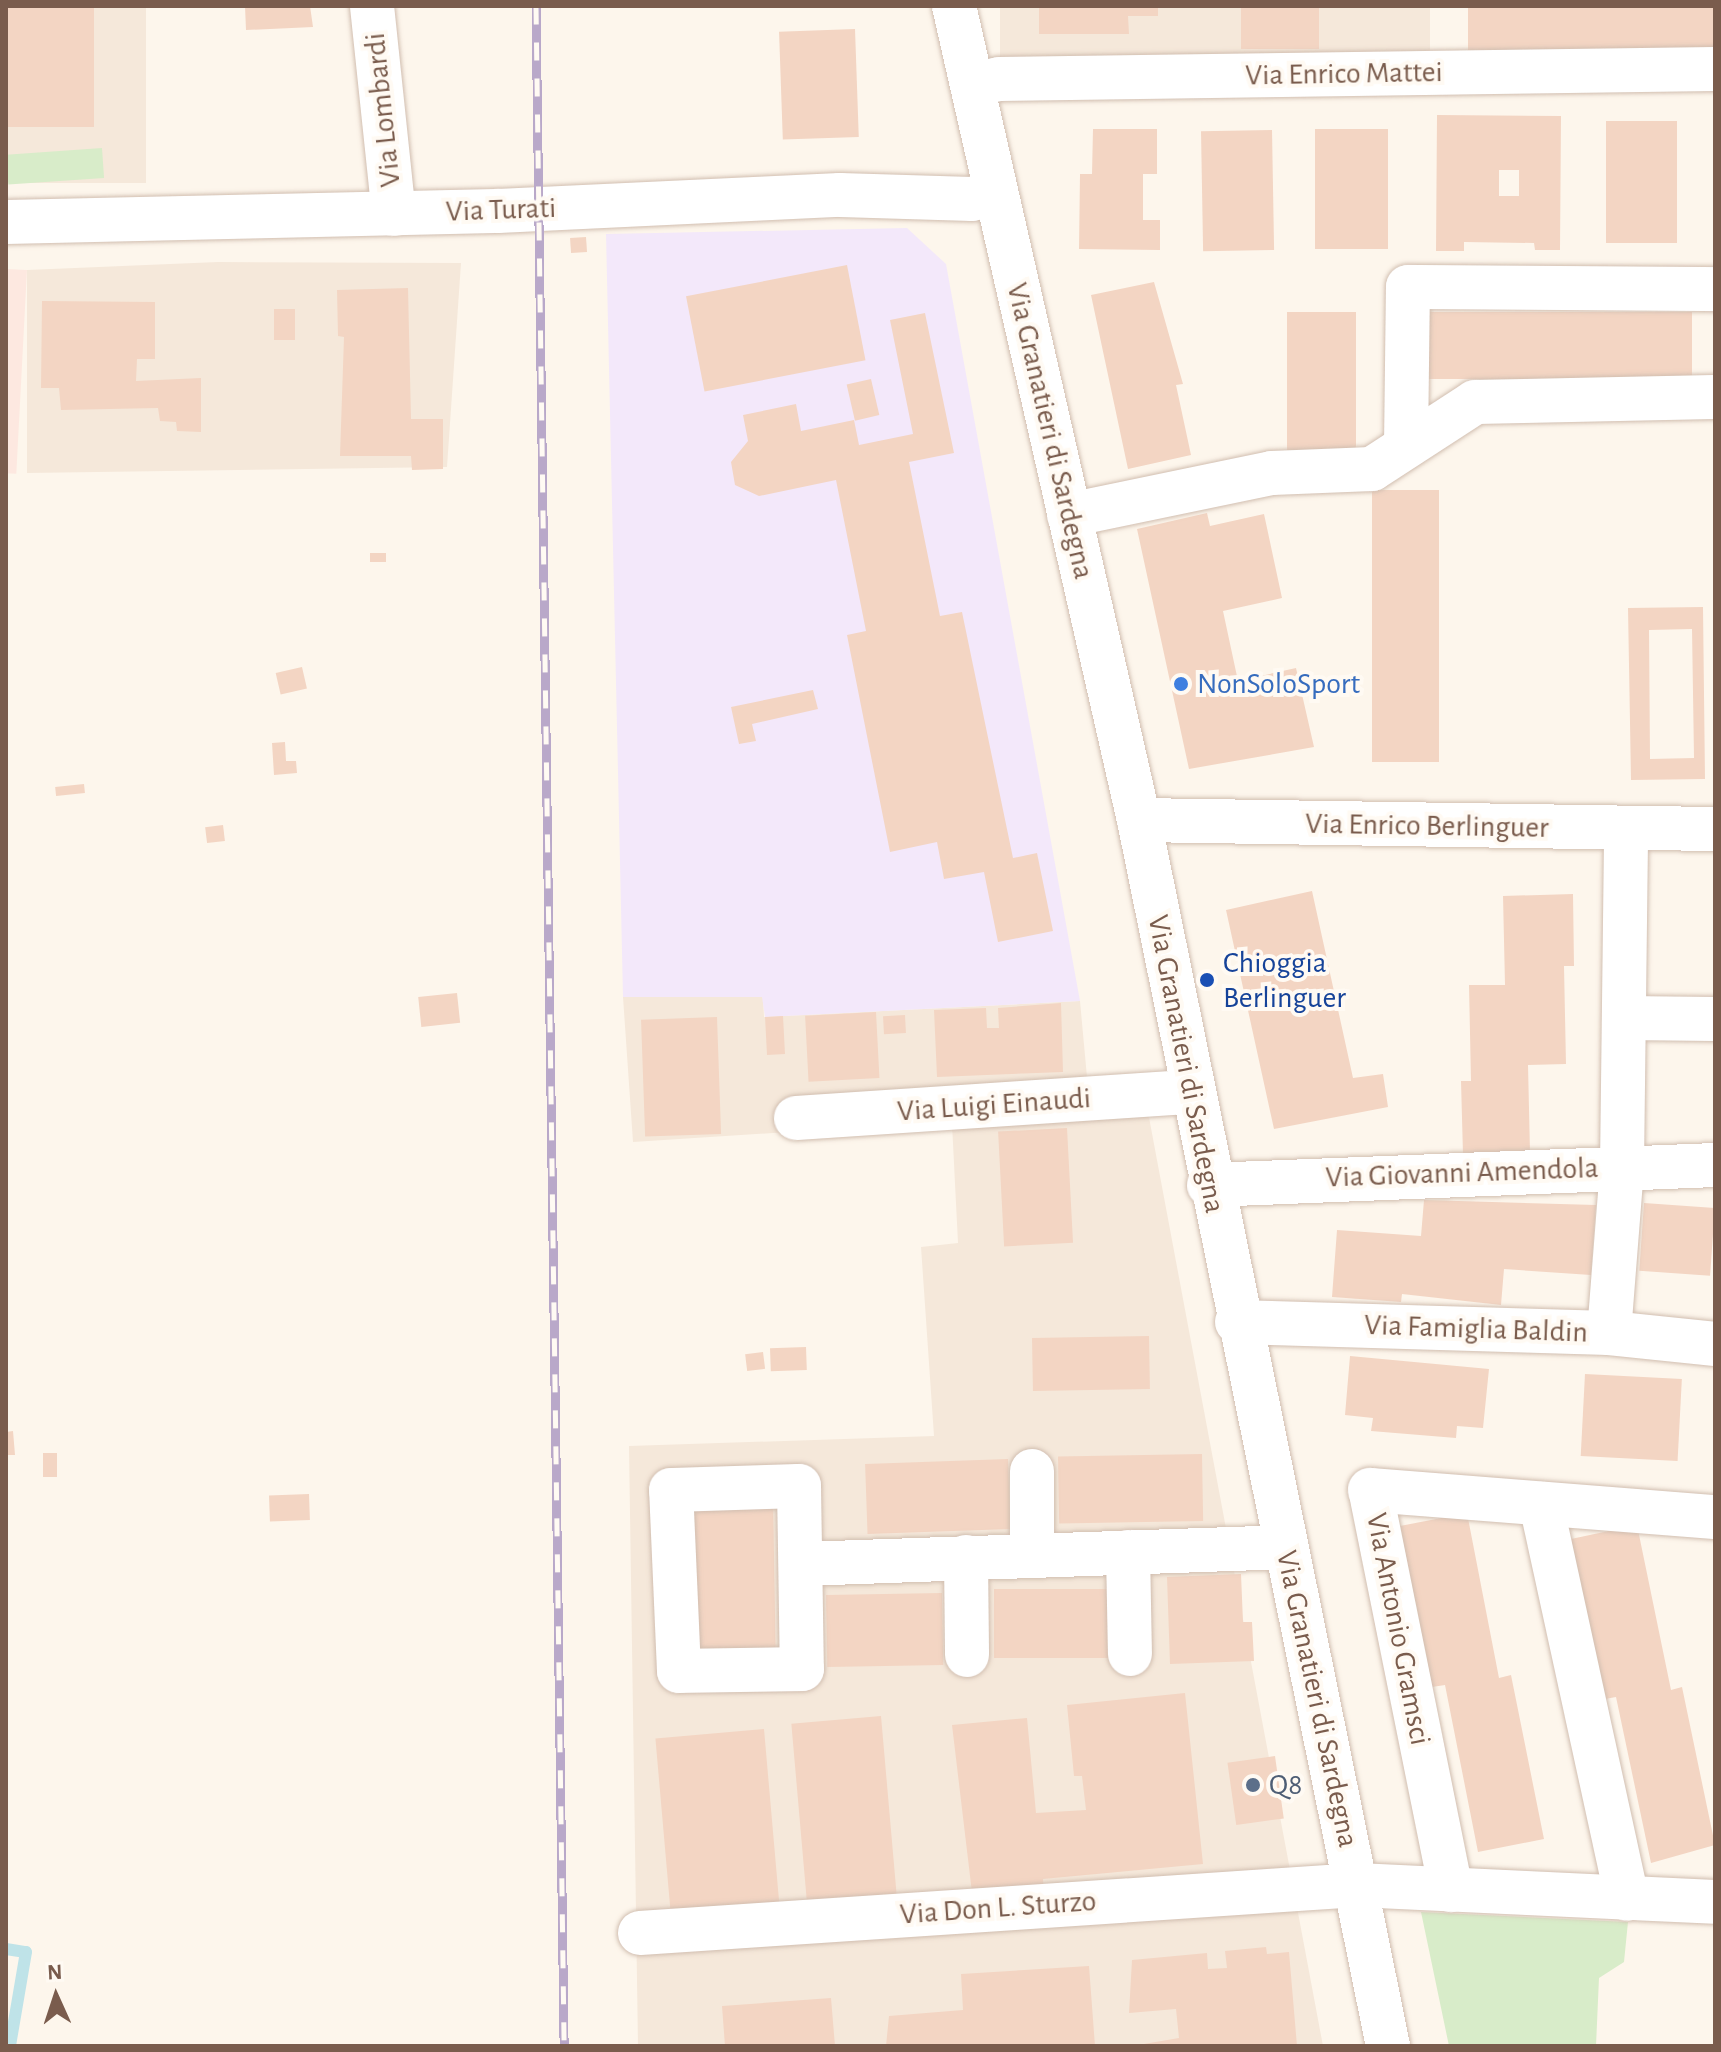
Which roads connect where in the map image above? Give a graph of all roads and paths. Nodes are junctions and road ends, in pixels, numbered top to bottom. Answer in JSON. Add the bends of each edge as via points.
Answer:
{"nodes":[{"id":1,"x":372,"y":6,"type":"edge"},
{"id":2,"x":954,"y":6,"type":"edge"},
{"id":3,"x":1715,"y":69,"type":"edge"},
{"id":4,"x":974,"y":84,"type":"junction"},
{"id":5,"x":995,"y":193,"type":"junction"},
{"id":6,"x":394,"y":214,"type":"junction"},
{"id":7,"x":6,"y":222,"type":"edge"},
{"id":8,"x":1715,"y":289,"type":"edge"},
{"id":9,"x":1715,"y":397,"type":"edge"},
{"id":10,"x":1406,"y":446,"type":"junction"},
{"id":11,"x":1069,"y":515,"type":"junction"},
{"id":12,"x":1139,"y":820,"type":"junction"},
{"id":13,"x":1715,"y":829,"type":"edge"},
{"id":14,"x":1626,"y":830,"type":"junction"},
{"id":15,"x":1624,"y":1018,"type":"junction"},
{"id":16,"x":1715,"y":1019,"type":"edge"},
{"id":17,"x":1191,"y":1092,"type":"junction"},
{"id":18,"x":796,"y":1118,"type":"dead end"},
{"id":19,"x":1715,"y":1165,"type":"edge"},
{"id":20,"x":1622,"y":1167,"type":"junction"},
{"id":21,"x":1209,"y":1185,"type":"junction"},
{"id":22,"x":1237,"y":1322,"type":"junction"},
{"id":23,"x":1609,"y":1333,"type":"junction"},
{"id":24,"x":1715,"y":1344,"type":"edge"},
{"id":25,"x":1032,"y":1471,"type":"dead end"},
{"id":26,"x":1541,"y":1504,"type":"junction"},
{"id":27,"x":1713,"y":1524,"type":"edge"},
{"id":28,"x":1285,"y":1547,"type":"junction"},
{"id":29,"x":1128,"y":1552,"type":"junction"},
{"id":30,"x":1032,"y":1555,"type":"junction"},
{"id":31,"x":966,"y":1557,"type":"junction"},
{"id":32,"x":802,"y":1564,"type":"junction"},
{"id":33,"x":1130,"y":1654,"type":"dead end"},
{"id":34,"x":967,"y":1655,"type":"dead end"},
{"id":35,"x":1357,"y":1885,"type":"junction"},
{"id":36,"x":1451,"y":1890,"type":"junction"},
{"id":37,"x":1627,"y":1899,"type":"junction"},
{"id":38,"x":1715,"y":1902,"type":"edge"},
{"id":39,"x":640,"y":1933,"type":"dead end"},
{"id":40,"x":1388,"y":2046,"type":"edge"}],
"edges":[{"from":1,"to":6,"type":"street","name":"Via Lombardi"},
{"from":2,"to":4,"type":"street","name":"Via Granatieri di Sardegna"},
{"from":3,"to":4,"type":"street","name":"Via Enrico Mattei","via":[[999,79]]},
{"from":4,"to":5,"type":"street","name":"Via Granatieri di Sardegna"},
{"from":5,"to":6,"type":"street","name":"Via Turati","via":[[972,199],[840,195]]},
{"from":5,"to":11,"type":"street","name":"Via Granatieri di Sardegna"},
{"from":6,"to":7,"type":"street","name":"Via Turati"},
{"from":8,"to":10,"type":"street","via":[[1408,287]]},
{"from":9,"to":10,"type":"street","via":[[1475,402]]},
{"from":10,"to":11,"type":"street","via":[[1372,469],[1272,473]]},
{"from":11,"to":12,"type":"street","name":"Via Granatieri di Sardegna"},
{"from":12,"to":14,"type":"street","name":"Via Enrico Berlinguer"},
{"from":12,"to":17,"type":"street","name":"Via Granatieri di Sardegna"},
{"from":13,"to":14,"type":"street","name":"Via Enrico Berlinguer"},
{"from":14,"to":15,"type":"street"},
{"from":15,"to":16,"type":"street"},
{"from":15,"to":20,"type":"street"},
{"from":17,"to":18,"type":"street","name":"Via Luigi Einaudi"},
{"from":17,"to":21,"type":"street","name":"Via Granatieri di Sardegna"},
{"from":19,"to":20,"type":"street","name":"Via Giovanni Amendola"},
{"from":20,"to":21,"type":"street","name":"Via Giovanni Amendola"},
{"from":20,"to":23,"type":"street"},
{"from":21,"to":22,"type":"street","name":"Via Granatieri di Sardegna"},
{"from":22,"to":23,"type":"street","name":"Via Famiglia Baldin"},
{"from":22,"to":28,"type":"street","name":"Via Granatieri di Sardegna"},
{"from":23,"to":24,"type":"street","name":"Via Famiglia Baldin"},
{"from":25,"to":30,"type":"street"},
{"from":26,"to":27,"type":"street","name":"Via Antonio Gramsci"},
{"from":26,"to":36,"type":"street","name":"Via Antonio Gramsci","via":[[1370,1490]]},
{"from":26,"to":37,"type":"street"},
{"from":28,"to":29,"type":"street"},
{"from":28,"to":35,"type":"street","name":"Via Granatieri di Sardegna"},
{"from":29,"to":30,"type":"street"},
{"from":29,"to":33,"type":"street"},
{"from":30,"to":31,"type":"street"},
{"from":31,"to":32,"type":"street"},
{"from":31,"to":34,"type":"street"},
{"from":32,"to":32,"type":"street","via":[[799,1486],[671,1490],[679,1671],[802,1669]]},
{"from":35,"to":36,"type":"street"},
{"from":35,"to":39,"type":"street","name":"Via Don L. Sturzo"},
{"from":35,"to":40,"type":"street","name":"Via Granatieri di Sardegna"},
{"from":36,"to":37,"type":"street"},
{"from":37,"to":38,"type":"street"}]}
